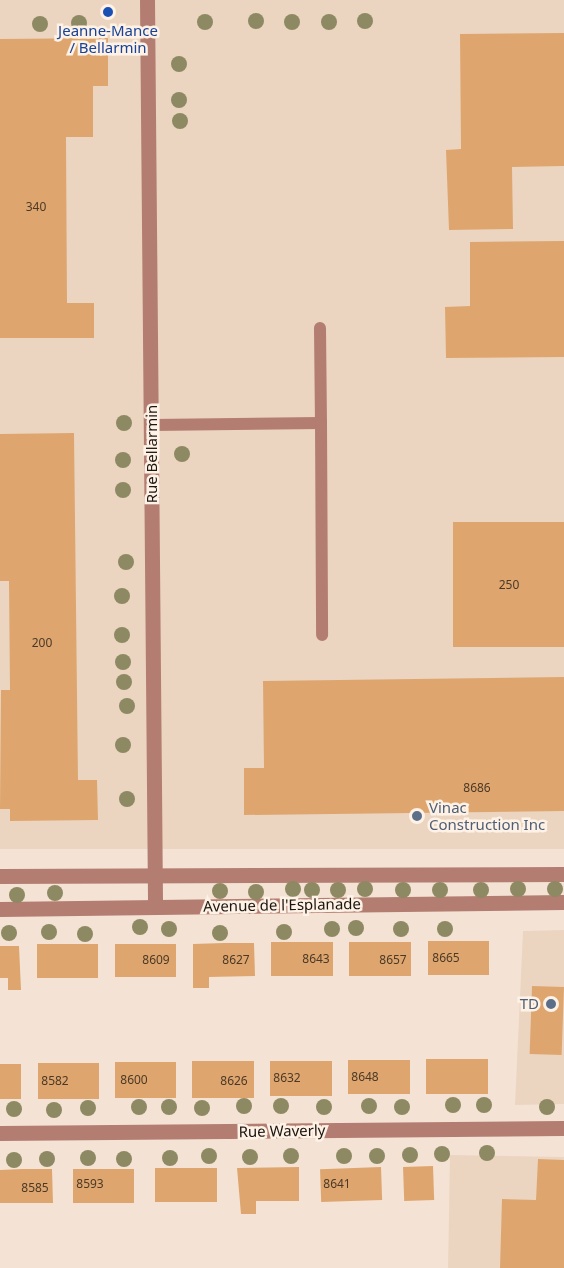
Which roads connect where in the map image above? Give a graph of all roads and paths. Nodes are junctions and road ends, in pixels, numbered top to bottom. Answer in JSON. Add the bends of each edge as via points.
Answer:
{"nodes":[{"id":1,"x":147,"y":0,"type":"edge"},
{"id":2,"x":320,"y":328,"type":"dead end"},
{"id":3,"x":321,"y":423,"type":"junction"},
{"id":4,"x":152,"y":425,"type":"junction"},
{"id":5,"x":322,"y":635,"type":"dead end"},
{"id":6,"x":564,"y":874,"type":"edge"},
{"id":7,"x":0,"y":876,"type":"edge"},
{"id":8,"x":155,"y":876,"type":"junction"},
{"id":9,"x":564,"y":902,"type":"edge"},
{"id":10,"x":155,"y":907,"type":"junction"},
{"id":11,"x":0,"y":909,"type":"edge"},
{"id":12,"x":564,"y":1128,"type":"edge"},
{"id":13,"x":0,"y":1133,"type":"edge"}],
"edges":[{"from":1,"to":4,"type":"street","name":"Rue Bellarmin"},
{"from":2,"to":3,"type":"lane"},
{"from":3,"to":4,"type":"lane"},
{"from":3,"to":5,"type":"lane"},
{"from":4,"to":8,"type":"street","name":"Rue Bellarmin"},
{"from":6,"to":8,"type":"street","name":"Avenue de l'Esplanade"},
{"from":7,"to":8,"type":"street","name":"Avenue de l'Esplanade"},
{"from":8,"to":10,"type":"street","name":"Rue Bellarmin"},
{"from":9,"to":10,"type":"street","name":"Avenue de l'Esplanade"},
{"from":10,"to":11,"type":"street","name":"Avenue de l'Esplanade"},
{"from":12,"to":13,"type":"street","name":"Rue Waverly"}]}
